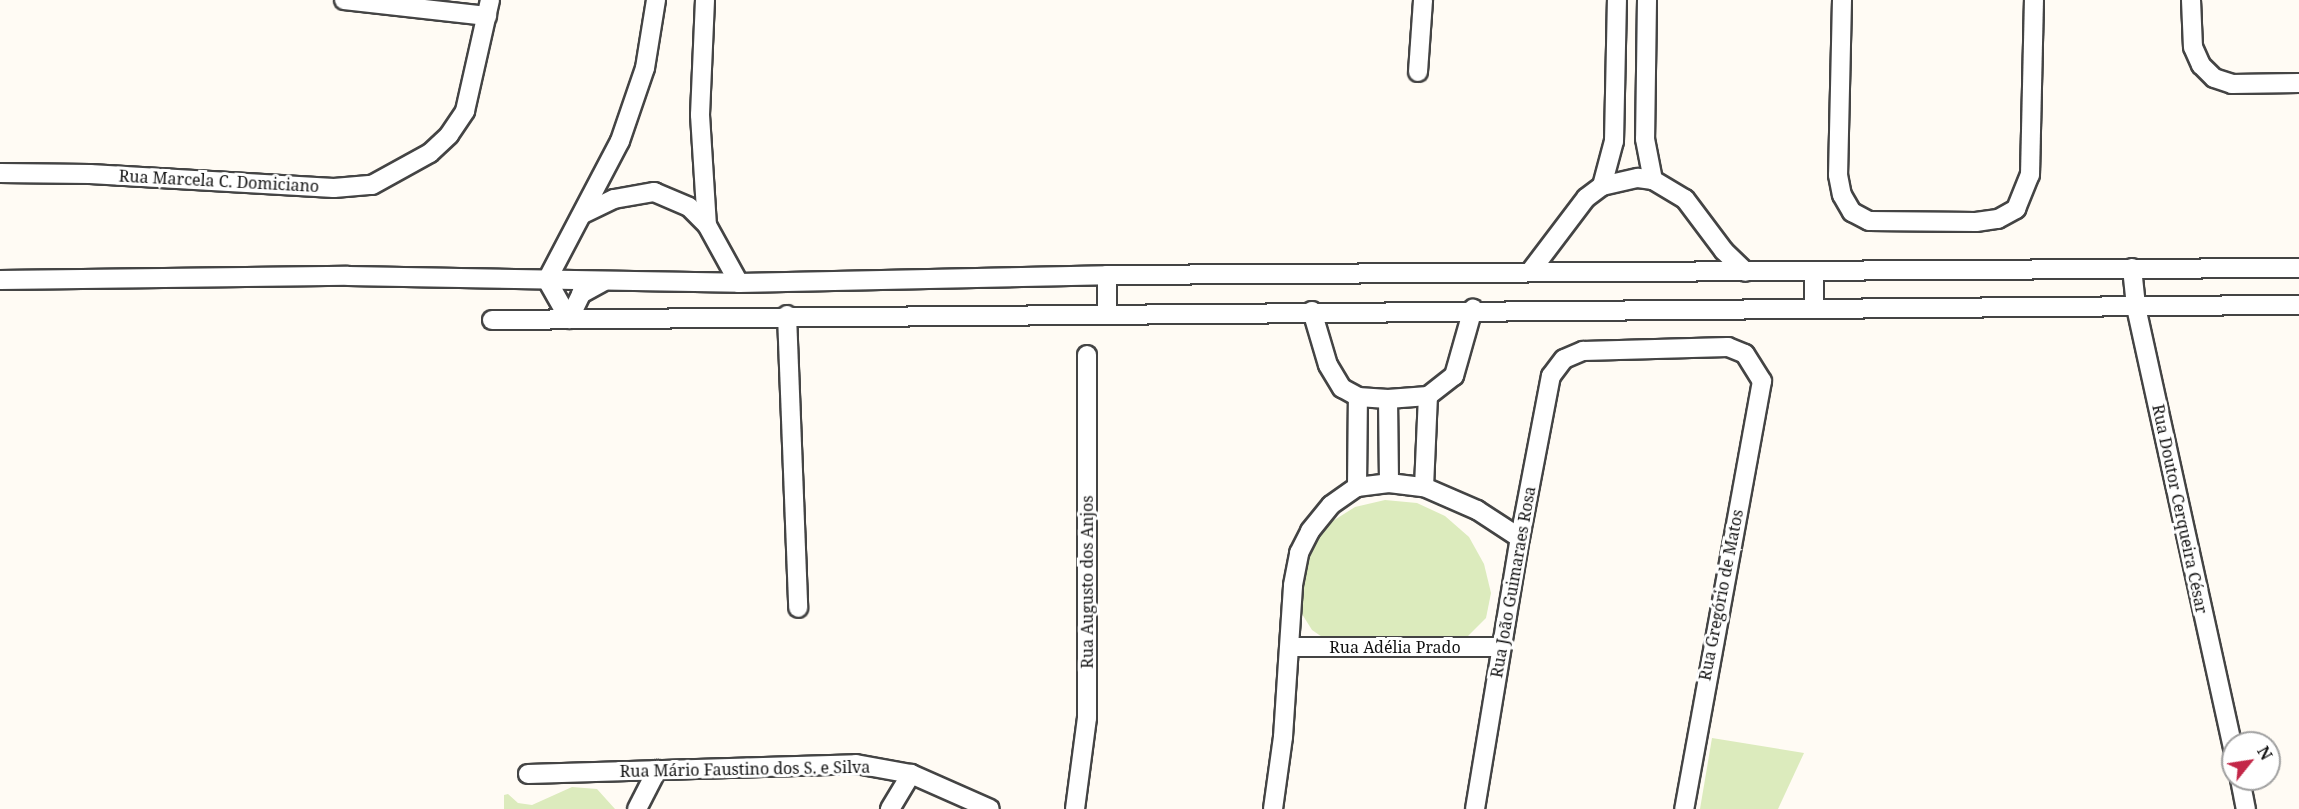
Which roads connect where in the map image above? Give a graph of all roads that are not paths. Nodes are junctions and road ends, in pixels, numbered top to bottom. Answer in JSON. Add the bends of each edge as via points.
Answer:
{"nodes":[{"id":1,"x":344,"y":0,"type":"edge"},
{"id":2,"x":656,"y":0,"type":"edge"},
{"id":3,"x":705,"y":0,"type":"edge"},
{"id":4,"x":1423,"y":0,"type":"edge"},
{"id":5,"x":1617,"y":0,"type":"edge"},
{"id":6,"x":1647,"y":0,"type":"edge"},
{"id":7,"x":1842,"y":0,"type":"edge"},
{"id":8,"x":2034,"y":0,"type":"edge"},
{"id":9,"x":2192,"y":0,"type":"edge"},
{"id":10,"x":489,"y":8,"type":"edge"},
{"id":11,"x":1418,"y":72,"type":"dead end"},
{"id":12,"x":2299,"y":83,"type":"edge"},
{"id":13,"x":0,"y":173,"type":"edge"},
{"id":14,"x":1653,"y":180,"type":"junction"},
{"id":15,"x":1602,"y":186,"type":"junction"},
{"id":16,"x":583,"y":214,"type":"junction"},
{"id":17,"x":707,"y":225,"type":"junction"},
{"id":18,"x":2132,"y":268,"type":"junction"},
{"id":19,"x":2299,"y":268,"type":"edge"},
{"id":20,"x":1530,"y":272,"type":"junction"},
{"id":21,"x":1746,"y":272,"type":"junction"},
{"id":22,"x":1814,"y":272,"type":"junction"},
{"id":23,"x":1107,"y":275,"type":"junction"},
{"id":24,"x":0,"y":280,"type":"edge"},
{"id":25,"x":547,"y":280,"type":"junction"},
{"id":26,"x":604,"y":281,"type":"junction"},
{"id":27,"x":739,"y":283,"type":"junction"},
{"id":28,"x":2299,"y":305,"type":"edge"},
{"id":29,"x":2136,"y":307,"type":"junction"},
{"id":30,"x":1814,"y":308,"type":"junction"},
{"id":31,"x":1473,"y":309,"type":"junction"},
{"id":32,"x":1312,"y":311,"type":"junction"},
{"id":33,"x":1107,"y":313,"type":"junction"},
{"id":34,"x":787,"y":315,"type":"junction"},
{"id":35,"x":492,"y":320,"type":"dead end"},
{"id":36,"x":569,"y":320,"type":"junction"},
{"id":37,"x":1087,"y":355,"type":"dead end"},
{"id":38,"x":1564,"y":359,"type":"joint"},
{"id":39,"x":1428,"y":396,"type":"junction"},
{"id":40,"x":1358,"y":398,"type":"junction"},
{"id":41,"x":1388,"y":399,"type":"junction"},
{"id":42,"x":1389,"y":483,"type":"junction"},
{"id":43,"x":1357,"y":487,"type":"junction"},
{"id":44,"x":1424,"y":487,"type":"junction"},
{"id":45,"x":1520,"y":538,"type":"junction"},
{"id":46,"x":798,"y":608,"type":"dead end"},
{"id":47,"x":1290,"y":647,"type":"junction"},
{"id":48,"x":1501,"y":647,"type":"junction"},
{"id":49,"x":2229,"y":731,"type":"edge"},
{"id":50,"x":657,"y":770,"type":"junction"},
{"id":51,"x":528,"y":774,"type":"dead end"},
{"id":52,"x":911,"y":774,"type":"junction"},
{"id":53,"x":2242,"y":791,"type":"edge"},
{"id":54,"x":637,"y":809,"type":"edge"},
{"id":55,"x":890,"y":809,"type":"edge"},
{"id":56,"x":990,"y":809,"type":"edge"},
{"id":57,"x":1075,"y":809,"type":"edge"},
{"id":58,"x":1273,"y":809,"type":"edge"},
{"id":59,"x":1475,"y":809,"type":"edge"},
{"id":60,"x":1684,"y":809,"type":"edge"},
{"id":61,"x":2246,"y":809,"type":"edge"}],
"edges":[{"from":1,"to":10,"type":"street"},
{"from":2,"to":16,"type":"street","via":[[645,68],[620,141]]},
{"from":3,"to":17,"type":"street","via":[[700,115]]},
{"from":4,"to":11,"type":"street"},
{"from":5,"to":15,"type":"street","via":[[1614,141]]},
{"from":6,"to":14,"type":"street","via":[[1645,139]]},
{"from":7,"to":8,"type":"street","via":[[1838,175],[1842,195],[1852,212],[1869,221],[1976,222],[1998,219],[2016,209],[2031,175]]},
{"from":9,"to":12,"type":"street","via":[[2193,47],[2201,65],[2214,78],[2232,84]]},
{"from":10,"to":13,"type":"street","name":"Rua Marcela C. Domiciano","via":[[465,111],[449,135],[430,153],[372,185],[334,188],[90,174]]},
{"from":14,"to":15,"type":"street","via":[[1638,178]]},
{"from":14,"to":21,"type":"street","via":[[1685,199],[1718,244]]},
{"from":15,"to":20,"type":"street","via":[[1572,212]]},
{"from":16,"to":17,"type":"street","via":[[614,199],[654,192],[689,207]]},
{"from":16,"to":25,"type":"street"},
{"from":17,"to":27,"type":"street"},
{"from":18,"to":19,"type":"street"},
{"from":18,"to":22,"type":"street"},
{"from":18,"to":29,"type":"street","name":"Rua Doutor Cerqueira César"},
{"from":20,"to":21,"type":"street"},
{"from":20,"to":23,"type":"street"},
{"from":21,"to":22,"type":"street"},
{"from":22,"to":30,"type":"street"},
{"from":23,"to":27,"type":"street"},
{"from":23,"to":33,"type":"street"},
{"from":24,"to":25,"type":"street","via":[[348,276]]},
{"from":25,"to":26,"type":"street"},
{"from":25,"to":36,"type":"street"},
{"from":26,"to":27,"type":"street"},
{"from":26,"to":36,"type":"street","via":[[581,294]]},
{"from":28,"to":29,"type":"street"},
{"from":29,"to":30,"type":"street"},
{"from":29,"to":49,"type":"street","name":"Rua Doutor Cerqueira César"},
{"from":30,"to":31,"type":"street"},
{"from":31,"to":32,"type":"street"},
{"from":31,"to":39,"type":"street","via":[[1454,376]]},
{"from":32,"to":33,"type":"street"},
{"from":32,"to":40,"type":"street","via":[[1328,365],[1342,388]]},
{"from":33,"to":34,"type":"street"},
{"from":34,"to":36,"type":"street"},
{"from":34,"to":46,"type":"street"},
{"from":35,"to":36,"type":"street"},
{"from":37,"to":57,"type":"street","name":"Rua Augusto dos Anjos","via":[[1087,718]]},
{"from":38,"to":45,"type":"street","name":"Rua João Guimaraes Rosa","via":[[1551,376]]},
{"from":38,"to":60,"type":"street","name":"Rua Gregório de Matos","via":[[1583,351],[1728,346],[1745,354],[1762,381]]},
{"from":39,"to":41,"type":"street"},
{"from":39,"to":44,"type":"street"},
{"from":40,"to":41,"type":"street"},
{"from":40,"to":43,"type":"street"},
{"from":41,"to":42,"type":"street"},
{"from":42,"to":43,"type":"street"},
{"from":42,"to":44,"type":"street"},
{"from":43,"to":47,"type":"street","via":[[1331,505],[1310,531],[1299,553]]},
{"from":44,"to":45,"type":"street","via":[[1477,510]]},
{"from":45,"to":48,"type":"street","name":"Rua João Guimaraes Rosa"},
{"from":47,"to":48,"type":"street","name":"Rua Adélia Prado"},
{"from":47,"to":58,"type":"street"},
{"from":48,"to":59,"type":"street","name":"Rua João Guimaraes Rosa"},
{"from":50,"to":51,"type":"street","name":"Rua Mário Faustino dos S. e Silva"},
{"from":50,"to":52,"type":"street","name":"Rua Mário Faustino dos S. e Silva","via":[[856,764]]},
{"from":50,"to":54,"type":"street"},
{"from":52,"to":55,"type":"street"},
{"from":52,"to":56,"type":"street","name":"Rua Mário Faustino dos S. e Silva"},
{"from":53,"to":61,"type":"street"}]}
